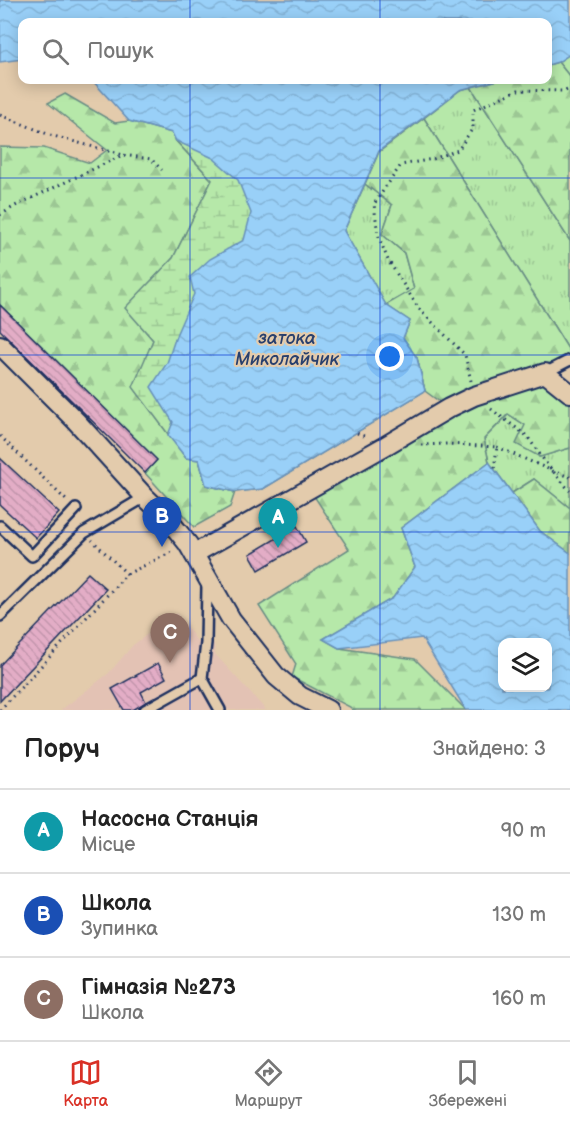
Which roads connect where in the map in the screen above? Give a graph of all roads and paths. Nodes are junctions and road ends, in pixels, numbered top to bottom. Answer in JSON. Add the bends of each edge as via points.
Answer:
{"nodes":[{"id":1,"x":570,"y":89,"type":"edge"},
{"id":2,"x":0,"y":115,"type":"edge"},
{"id":3,"x":123,"y":155,"type":"junction"},
{"id":4,"x":162,"y":170,"type":"dead end"},
{"id":5,"x":0,"y":215,"type":"edge"},
{"id":6,"x":0,"y":345,"type":"edge"},
{"id":7,"x":570,"y":360,"type":"edge"},
{"id":8,"x":545,"y":373,"type":"junction"},
{"id":9,"x":570,"y":393,"type":"edge"},
{"id":10,"x":474,"y":396,"type":"junction"},
{"id":11,"x":357,"y":433,"type":"dead end"},
{"id":12,"x":0,"y":436,"type":"edge"},
{"id":13,"x":416,"y":445,"type":"dead end"},
{"id":14,"x":385,"y":446,"type":"junction"},
{"id":15,"x":497,"y":447,"type":"junction"},
{"id":16,"x":494,"y":470,"type":"dead end"},
{"id":17,"x":555,"y":472,"type":"junction"},
{"id":18,"x":570,"y":477,"type":"edge"},
{"id":19,"x":570,"y":491,"type":"edge"},
{"id":20,"x":145,"y":497,"type":"junction"},
{"id":21,"x":76,"y":509,"type":"joint"},
{"id":22,"x":0,"y":526,"type":"edge"},
{"id":23,"x":84,"y":533,"type":"junction"},
{"id":24,"x":175,"y":550,"type":"dead end"},
{"id":25,"x":194,"y":554,"type":"junction"},
{"id":26,"x":128,"y":574,"type":"junction"},
{"id":27,"x":207,"y":579,"type":"junction"},
{"id":28,"x":0,"y":616,"type":"edge"},
{"id":29,"x":202,"y":678,"type":"junction"},
{"id":30,"x":0,"y":710,"type":"edge"},
{"id":31,"x":145,"y":710,"type":"edge"},
{"id":32,"x":220,"y":710,"type":"edge"},
{"id":33,"x":328,"y":710,"type":"edge"}],
"edges":[{"from":1,"to":10,"type":"path","via":[[518,90],[473,110],[473,128],[458,150],[401,165],[374,204],[378,235],[388,260],[419,309],[465,355]]},
{"from":2,"to":3,"type":"path","via":[[50,135]]},
{"from":3,"to":4,"type":"path","via":[[152,159]]},
{"from":3,"to":5,"type":"path"},
{"from":6,"to":20,"type":"street"},
{"from":7,"to":8,"type":"lane"},
{"from":8,"to":9,"type":"street"},
{"from":8,"to":10,"type":"street"},
{"from":10,"to":14,"type":"street"},
{"from":10,"to":17,"type":"path","via":[[527,436]]},
{"from":11,"to":14,"type":"path"},
{"from":12,"to":21,"type":"path"},
{"from":13,"to":15,"type":"path"},
{"from":14,"to":25,"type":"street"},
{"from":15,"to":16,"type":"path"},
{"from":15,"to":17,"type":"path"},
{"from":17,"to":18,"type":"path"},
{"from":17,"to":19,"type":"path"},
{"from":20,"to":23,"type":"lane"},
{"from":20,"to":25,"type":"street","via":[[168,519]]},
{"from":21,"to":22,"type":"lane","via":[[32,556]]},
{"from":23,"to":26,"type":"path"},
{"from":23,"to":28,"type":"lane"},
{"from":24,"to":26,"type":"path"},
{"from":25,"to":27,"type":"street"},
{"from":26,"to":30,"type":"path"},
{"from":27,"to":29,"type":"lane"},
{"from":27,"to":33,"type":"street","via":[[231,619],[276,676],[300,696]]},
{"from":29,"to":31,"type":"lane"},
{"from":29,"to":32,"type":"lane"}]}
